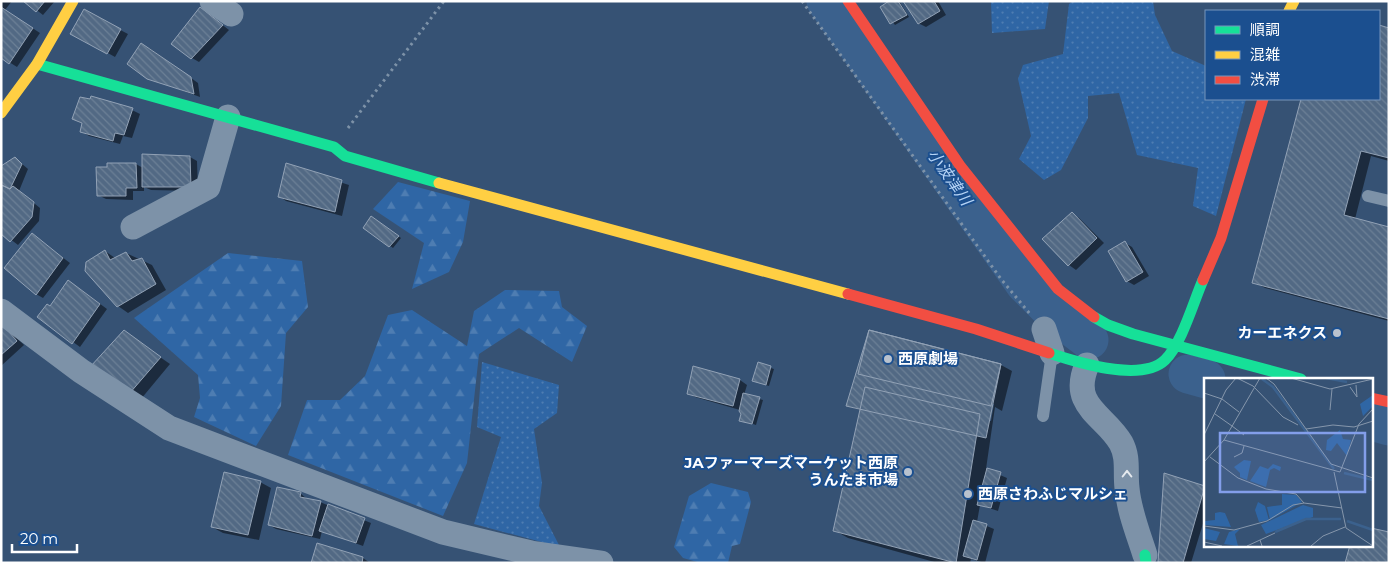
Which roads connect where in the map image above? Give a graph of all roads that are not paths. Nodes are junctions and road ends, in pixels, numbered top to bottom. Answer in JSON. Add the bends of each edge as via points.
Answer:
{"nodes":[{"id":1,"x":73,"y":1,"type":"edge"},
{"id":2,"x":848,"y":1,"type":"edge"},
{"id":3,"x":36,"y":64,"type":"junction"},
{"id":4,"x":1263,"y":100,"type":"edge"},
{"id":5,"x":1,"y":112,"type":"edge"},
{"id":6,"x":228,"y":117,"type":"junction"},
{"id":7,"x":1368,"y":196,"type":"dead end"},
{"id":8,"x":1389,"y":201,"type":"edge"},
{"id":9,"x":133,"y":227,"type":"dead end"},
{"id":10,"x":1,"y":311,"type":"edge"},
{"id":11,"x":1044,"y":329,"type":"road end"},
{"id":12,"x":1175,"y":346,"type":"junction"},
{"id":13,"x":1052,"y":353,"type":"junction"},
{"id":14,"x":1087,"y":365,"type":"junction"},
{"id":15,"x":1297,"y":378,"type":"edge"},
{"id":16,"x":1372,"y":398,"type":"edge"},
{"id":17,"x":1389,"y":402,"type":"edge"},
{"id":18,"x":1043,"y":416,"type":"dead end"},
{"id":19,"x":1146,"y":559,"type":"edge"},
{"id":20,"x":601,"y":563,"type":"edge"}],
"edges":[{"from":1,"to":3,"type":"street"},
{"from":2,"to":12,"type":"street","via":[[961,167],[1058,289],[1108,325]]},
{"from":3,"to":5,"type":"street"},
{"from":3,"to":6,"type":"street"},
{"from":4,"to":12,"type":"street","via":[[1221,238]]},
{"from":6,"to":9,"type":"street","via":[[208,187]]},
{"from":6,"to":13,"type":"street","via":[[334,147],[345,156],[976,329]]},
{"from":7,"to":8,"type":"lane"},
{"from":10,"to":20,"type":"street","via":[[81,371],[169,428],[443,532],[531,553]]},
{"from":11,"to":13,"type":"street"},
{"from":12,"to":14,"type":"street","via":[[1164,361],[1150,369]]},
{"from":12,"to":15,"type":"street"},
{"from":13,"to":14,"type":"street"},
{"from":13,"to":18,"type":"lane"},
{"from":19,"to":14,"type":"street","one_way":true,"via":[[1126,487],[1126,455],[1121,442],[1090,410],[1086,400],[1082,386]]},
{"from":16,"to":17,"type":"street"}]}
